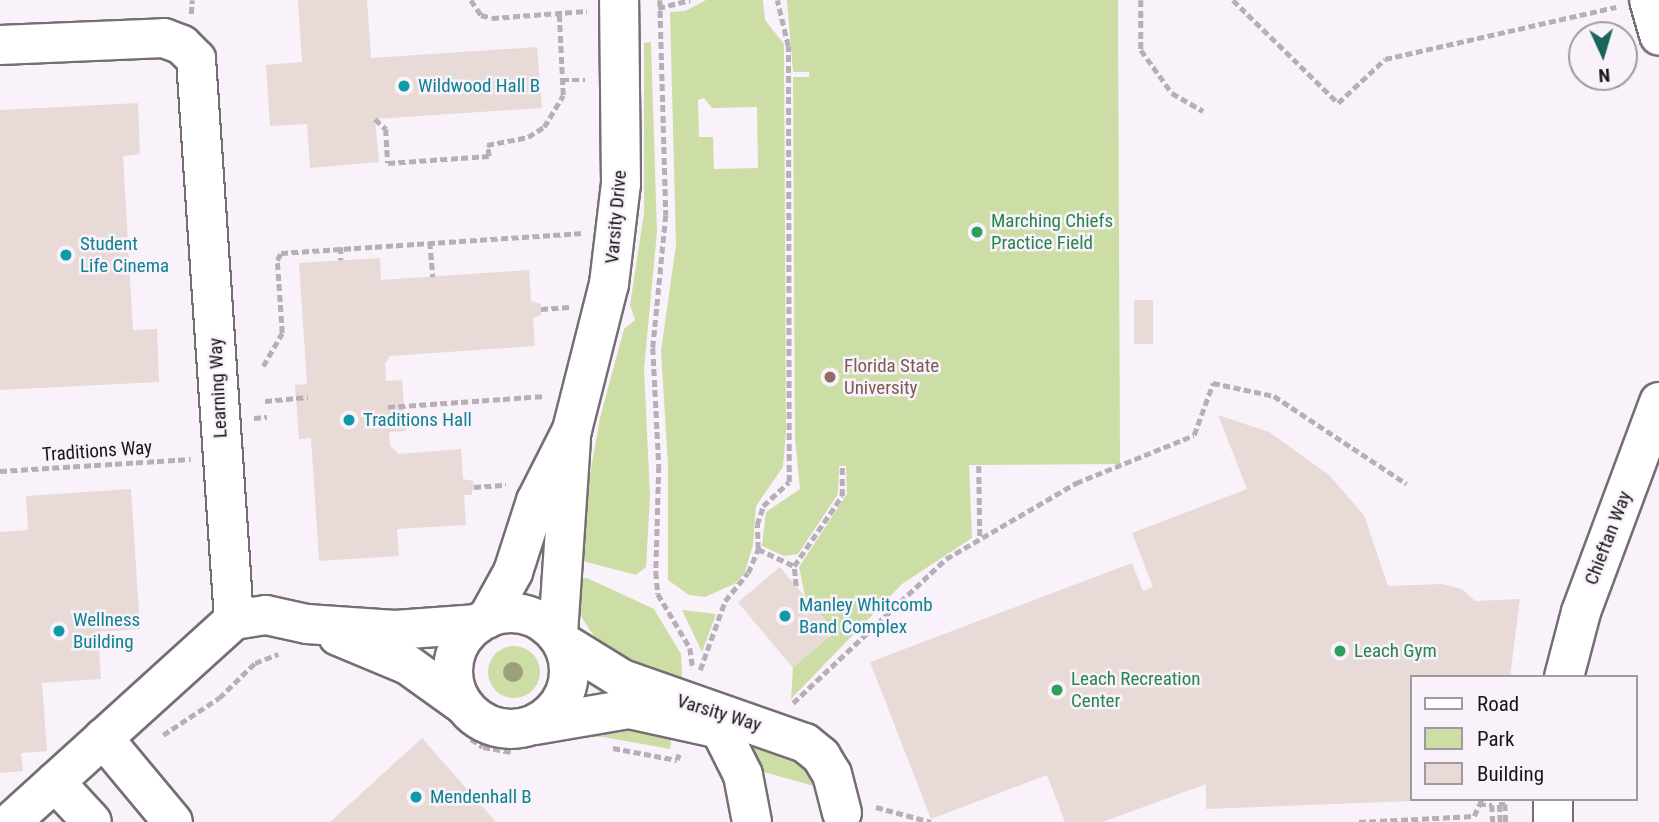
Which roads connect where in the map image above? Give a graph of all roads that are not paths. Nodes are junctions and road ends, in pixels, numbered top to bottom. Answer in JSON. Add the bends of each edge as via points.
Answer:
{"nodes":[{"id":1,"x":1638,"y":2,"type":"edge"},
{"id":2,"x":619,"y":4,"type":"edge"},
{"id":3,"x":1659,"y":36,"type":"edge"},
{"id":4,"x":0,"y":46,"type":"edge"},
{"id":5,"x":1659,"y":402,"type":"edge"},
{"id":6,"x":572,"y":430,"type":"junction"},
{"id":7,"x":234,"y":620,"type":"junction"},
{"id":8,"x":482,"y":621,"type":"junction"},
{"id":9,"x":295,"y":638,"type":"junction"},
{"id":10,"x":560,"y":638,"type":"junction"},
{"id":11,"x":1565,"y":675,"type":"edge"},
{"id":12,"x":465,"y":720,"type":"junction"},
{"id":13,"x":529,"y":738,"type":"junction"},
{"id":14,"x":112,"y":750,"type":"junction"},
{"id":15,"x":1553,"y":801,"type":"edge"},
{"id":16,"x":24,"y":804,"type":"edge"},
{"id":17,"x":856,"y":809,"type":"road end"},
{"id":18,"x":92,"y":822,"type":"edge"},
{"id":19,"x":173,"y":822,"type":"edge"},
{"id":20,"x":752,"y":822,"type":"edge"},
{"id":21,"x":1553,"y":822,"type":"edge"}],
"edges":[{"from":1,"to":3,"type":"street"},
{"from":2,"to":6,"type":"street","name":"Varsity Drive","via":[[621,184],[617,237]]},
{"from":4,"to":7,"type":"street","name":"Learning Way","via":[[154,37],[182,45],[196,59]]},
{"from":5,"to":11,"type":"street","name":"Chieftan Way","via":[[1581,612]]},
{"from":6,"to":8,"type":"street","name":"Varsity Drive","via":[[536,501],[513,572]]},
{"from":6,"to":10,"type":"street","name":"Varsity Drive","via":[[570,512],[560,567]]},
{"from":7,"to":9,"type":"street","via":[[265,615]]},
{"from":7,"to":14,"type":"street"},
{"from":8,"to":9,"type":"street"},
{"from":8,"to":10,"type":"street","via":[[507,614],[528,616]]},
{"from":8,"to":12,"type":"street","via":[[457,649],[453,667]]},
{"from":9,"to":12,"type":"street","via":[[408,665]]},
{"from":10,"to":13,"type":"street","via":[[569,680],[562,701]]},
{"from":10,"to":17,"type":"street","name":"Varsity Way","via":[[622,679],[804,743],[821,756]]},
{"from":12,"to":13,"type":"street","via":[[480,720]]},
{"from":13,"to":20,"type":"street","name":"Varsity Way","via":[[629,709],[719,729],[743,775]]},
{"from":14,"to":16,"type":"street"},
{"from":14,"to":19,"type":"street"},
{"from":15,"to":21,"type":"street"},
{"from":16,"to":18,"type":"street"}]}
